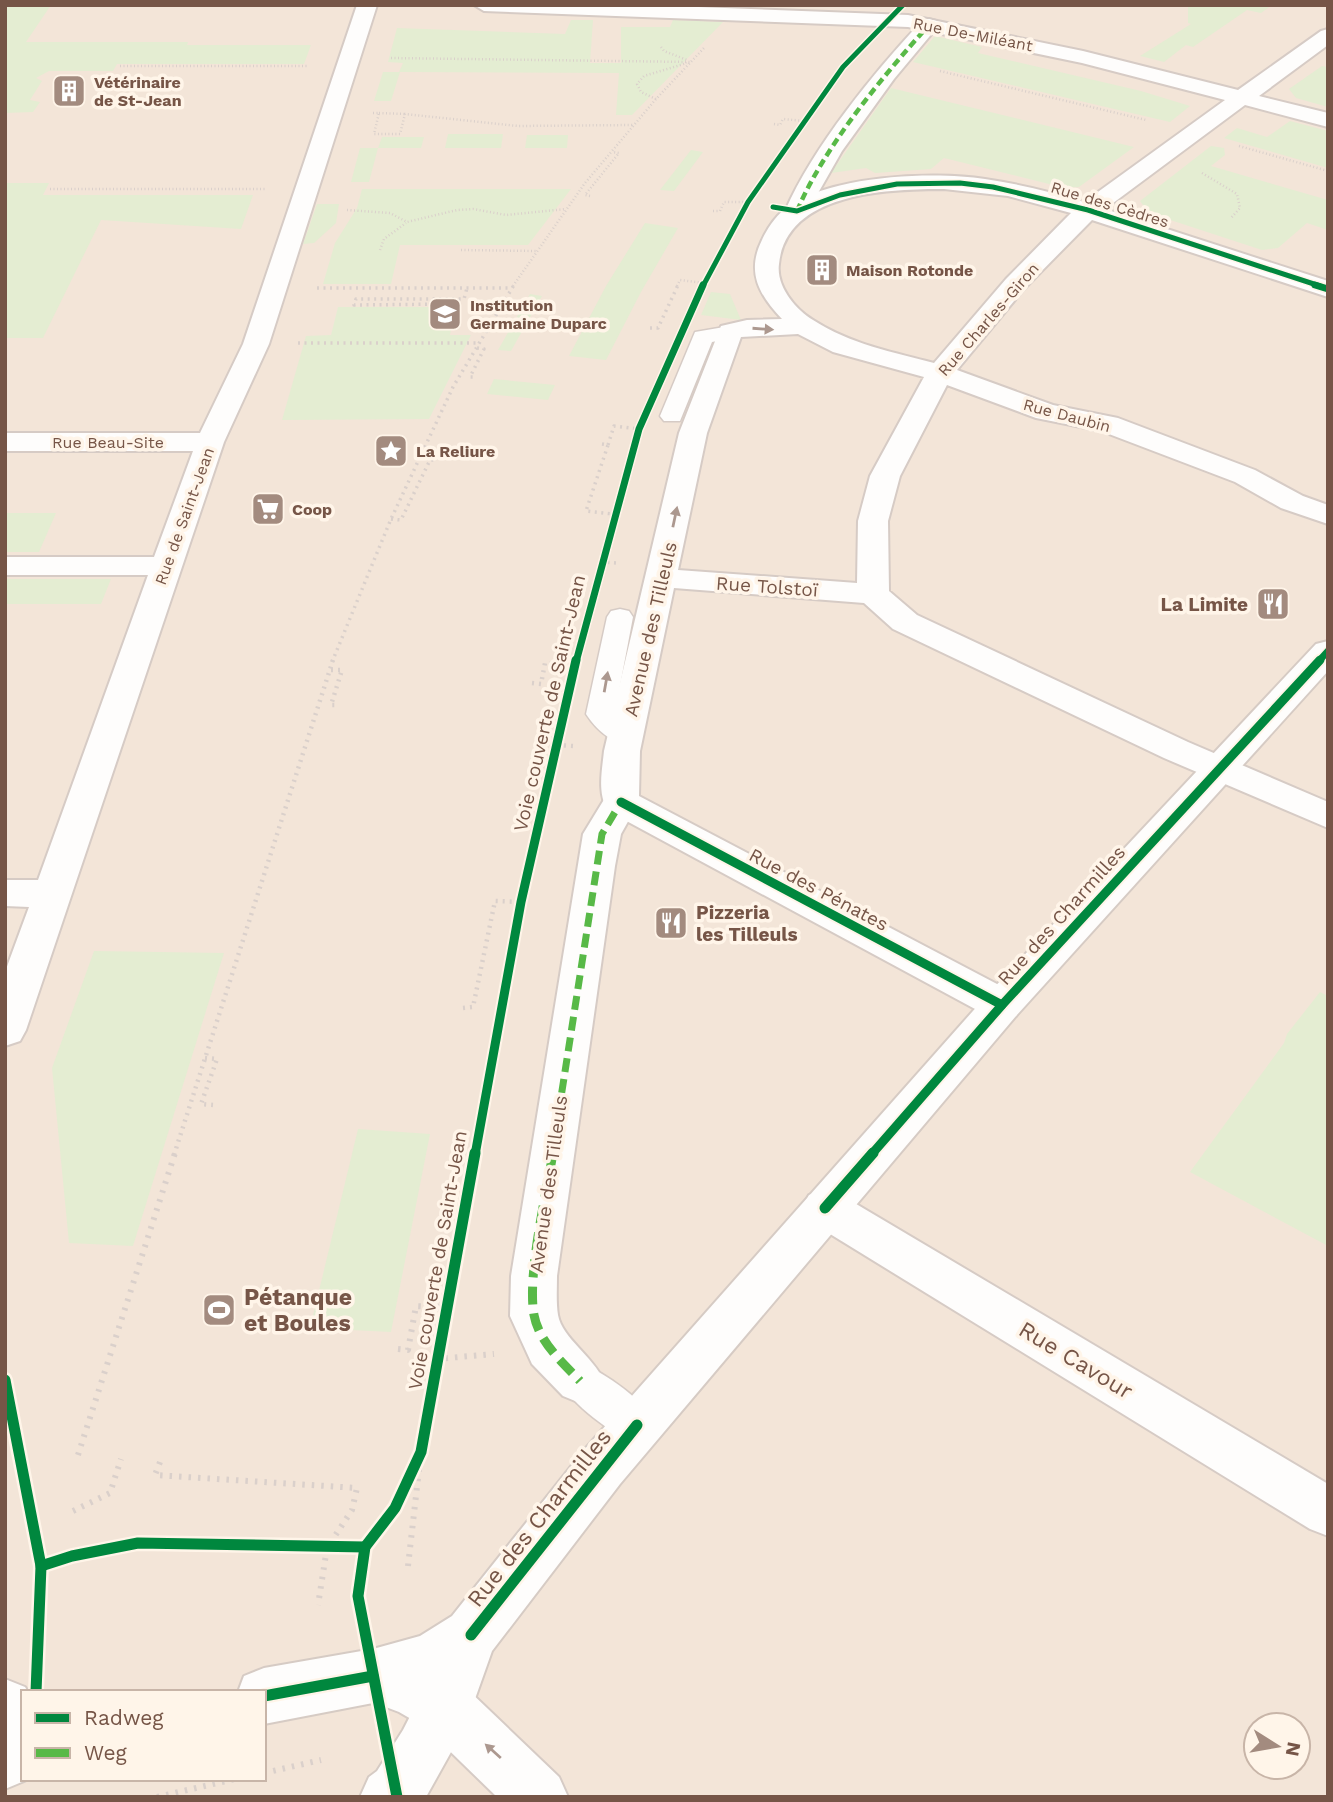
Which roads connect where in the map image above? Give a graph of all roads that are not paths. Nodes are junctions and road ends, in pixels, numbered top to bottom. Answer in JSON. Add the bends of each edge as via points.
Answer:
{"nodes":[{"id":1,"x":367,"y":5,"type":"edge"},
{"id":2,"x":484,"y":5,"type":"edge"},
{"id":3,"x":720,"y":9,"type":"edge"},
{"id":4,"x":947,"y":11,"type":"dead end"},
{"id":5,"x":929,"y":24,"type":"junction"},
{"id":6,"x":1328,"y":35,"type":"edge"},
{"id":7,"x":1317,"y":53,"type":"edge"},
{"id":8,"x":1242,"y":97,"type":"junction"},
{"id":9,"x":1328,"y":120,"type":"edge"},
{"id":10,"x":797,"y":211,"type":"junction"},
{"id":11,"x":1088,"y":211,"type":"junction"},
{"id":12,"x":1328,"y":289,"type":"edge"},
{"id":13,"x":802,"y":326,"type":"junction"},
{"id":14,"x":730,"y":332,"type":"junction"},
{"id":15,"x":940,"y":373,"type":"junction"},
{"id":16,"x":672,"y":415,"type":"dead end"},
{"id":17,"x":5,"y":442,"type":"edge"},
{"id":18,"x":210,"y":442,"type":"junction"},
{"id":19,"x":1328,"y":515,"type":"edge"},
{"id":20,"x":5,"y":566,"type":"edge"},
{"id":21,"x":165,"y":566,"type":"junction"},
{"id":22,"x":661,"y":578,"type":"junction"},
{"id":23,"x":873,"y":594,"type":"junction"},
{"id":24,"x":620,"y":617,"type":"dead end"},
{"id":25,"x":1328,"y":651,"type":"edge"},
{"id":26,"x":626,"y":736,"type":"junction"},
{"id":27,"x":1218,"y":768,"type":"junction"},
{"id":28,"x":621,"y":802,"type":"junction"},
{"id":29,"x":1328,"y":816,"type":"edge"},
{"id":30,"x":5,"y":893,"type":"edge"},
{"id":31,"x":53,"y":894,"type":"junction"},
{"id":32,"x":1002,"y":1006,"type":"junction"},
{"id":33,"x":5,"y":1030,"type":"edge"},
{"id":34,"x":824,"y":1208,"type":"junction"},
{"id":35,"x":580,"y":1381,"type":"joint"},
{"id":36,"x":637,"y":1425,"type":"junction"},
{"id":37,"x":1328,"y":1512,"type":"edge"},
{"id":38,"x":471,"y":1635,"type":"junction"},
{"id":39,"x":373,"y":1676,"type":"junction"},
{"id":40,"x":266,"y":1696,"type":"edge"},
{"id":41,"x":5,"y":1707,"type":"edge"},
{"id":42,"x":445,"y":1707,"type":"junction"},
{"id":43,"x":21,"y":1727,"type":"edge"},
{"id":44,"x":21,"y":1753,"type":"edge"},
{"id":45,"x":5,"y":1762,"type":"edge"},
{"id":46,"x":395,"y":1795,"type":"edge"},
{"id":47,"x":539,"y":1797,"type":"edge"}],
"edges":[{"from":1,"to":18,"type":"street","name":"Rue de Saint-Jean","via":[[256,344]]},
{"from":2,"to":3,"type":"street","name":"Rue De-Miléant"},
{"from":3,"to":5,"type":"street","name":"Rue De-Miléant"},
{"from":4,"to":5,"type":"street"},
{"from":5,"to":8,"type":"street","name":"Rue De-Miléant"},
{"from":5,"to":10,"type":"street","via":[[895,61],[807,185]]},
{"from":6,"to":7,"type":"street","name":"Rue Charles-Giron"},
{"from":7,"to":8,"type":"street","name":"Rue Charles-Giron"},
{"from":8,"to":9,"type":"street","name":"Rue De-Miléant"},
{"from":8,"to":11,"type":"street","name":"Rue Charles-Giron"},
{"from":10,"to":11,"type":"street","name":"Rue des Cèdres","via":[[864,189],[937,183],[993,187]]},
{"from":10,"to":13,"type":"street","via":[[782,225],[765,257],[765,275],[773,295]]},
{"from":11,"to":12,"type":"street","name":"Rue des Cèdres"},
{"from":11,"to":15,"type":"street","name":"Rue Charles-Giron","via":[[1015,284]]},
{"from":14,"to":13,"type":"street","one_way":true},
{"from":13,"to":15,"type":"street","name":"Rue Daubin","via":[[842,345]]},
{"from":14,"to":16,"type":"lane","via":[[704,337]]},
{"from":22,"to":14,"type":"street","name":"Avenue des Tilleuls","one_way":true,"via":[[693,433]]},
{"from":15,"to":19,"type":"street","name":"Rue Daubin","via":[[1046,412],[1108,424],[1245,476],[1292,502]]},
{"from":15,"to":23,"type":"street","name":"Rue Charles-Giron","via":[[885,476],[873,521]]},
{"from":17,"to":18,"type":"street","name":"Rue Beau-Site"},
{"from":18,"to":21,"type":"street","name":"Rue de Saint-Jean"},
{"from":20,"to":21,"type":"street"},
{"from":21,"to":31,"type":"street","name":"Rue de Saint-Jean"},
{"from":22,"to":23,"type":"street","name":"Rue Tolstoï"},
{"from":22,"to":26,"type":"street","name":"Avenue des Tilleuls"},
{"from":23,"to":27,"type":"street","via":[[905,622]]},
{"from":26,"to":24,"type":"lane","one_way":true,"via":[[600,714]]},
{"from":25,"to":27,"type":"street","name":"Rue des Charmilles"},
{"from":26,"to":28,"type":"street","name":"Avenue des Tilleuls","via":[[619,778]]},
{"from":27,"to":29,"type":"street"},
{"from":27,"to":32,"type":"street","name":"Rue des Charmilles"},
{"from":28,"to":32,"type":"street","name":"Rue des Pénates"},
{"from":28,"to":35,"type":"street","name":"Avenue des Tilleuls","via":[[602,834],[596,866],[534,1276],[534,1316],[549,1349]]},
{"from":30,"to":31,"type":"street"},
{"from":31,"to":33,"type":"street","name":"Rue de Saint-Jean"},
{"from":32,"to":34,"type":"street","name":"Rue des Charmilles"},
{"from":34,"to":36,"type":"street","name":"Rue des Charmilles"},
{"from":34,"to":37,"type":"street","name":"Rue Cavour"},
{"from":35,"to":36,"type":"lane"},
{"from":36,"to":38,"type":"street","name":"Rue des Charmilles"},
{"from":38,"to":39,"type":"street","name":"Rue des Charmilles","via":[[431,1660]]},
{"from":38,"to":42,"type":"street","name":"Rue des Charmilles"},
{"from":39,"to":40,"type":"street","name":"Rue des Charmilles"},
{"from":39,"to":42,"type":"street"},
{"from":41,"to":43,"type":"street"},
{"from":42,"to":46,"type":"street","name":"Rue des Charmilles"},
{"from":47,"to":42,"type":"street","one_way":true},
{"from":44,"to":45,"type":"street"}]}
